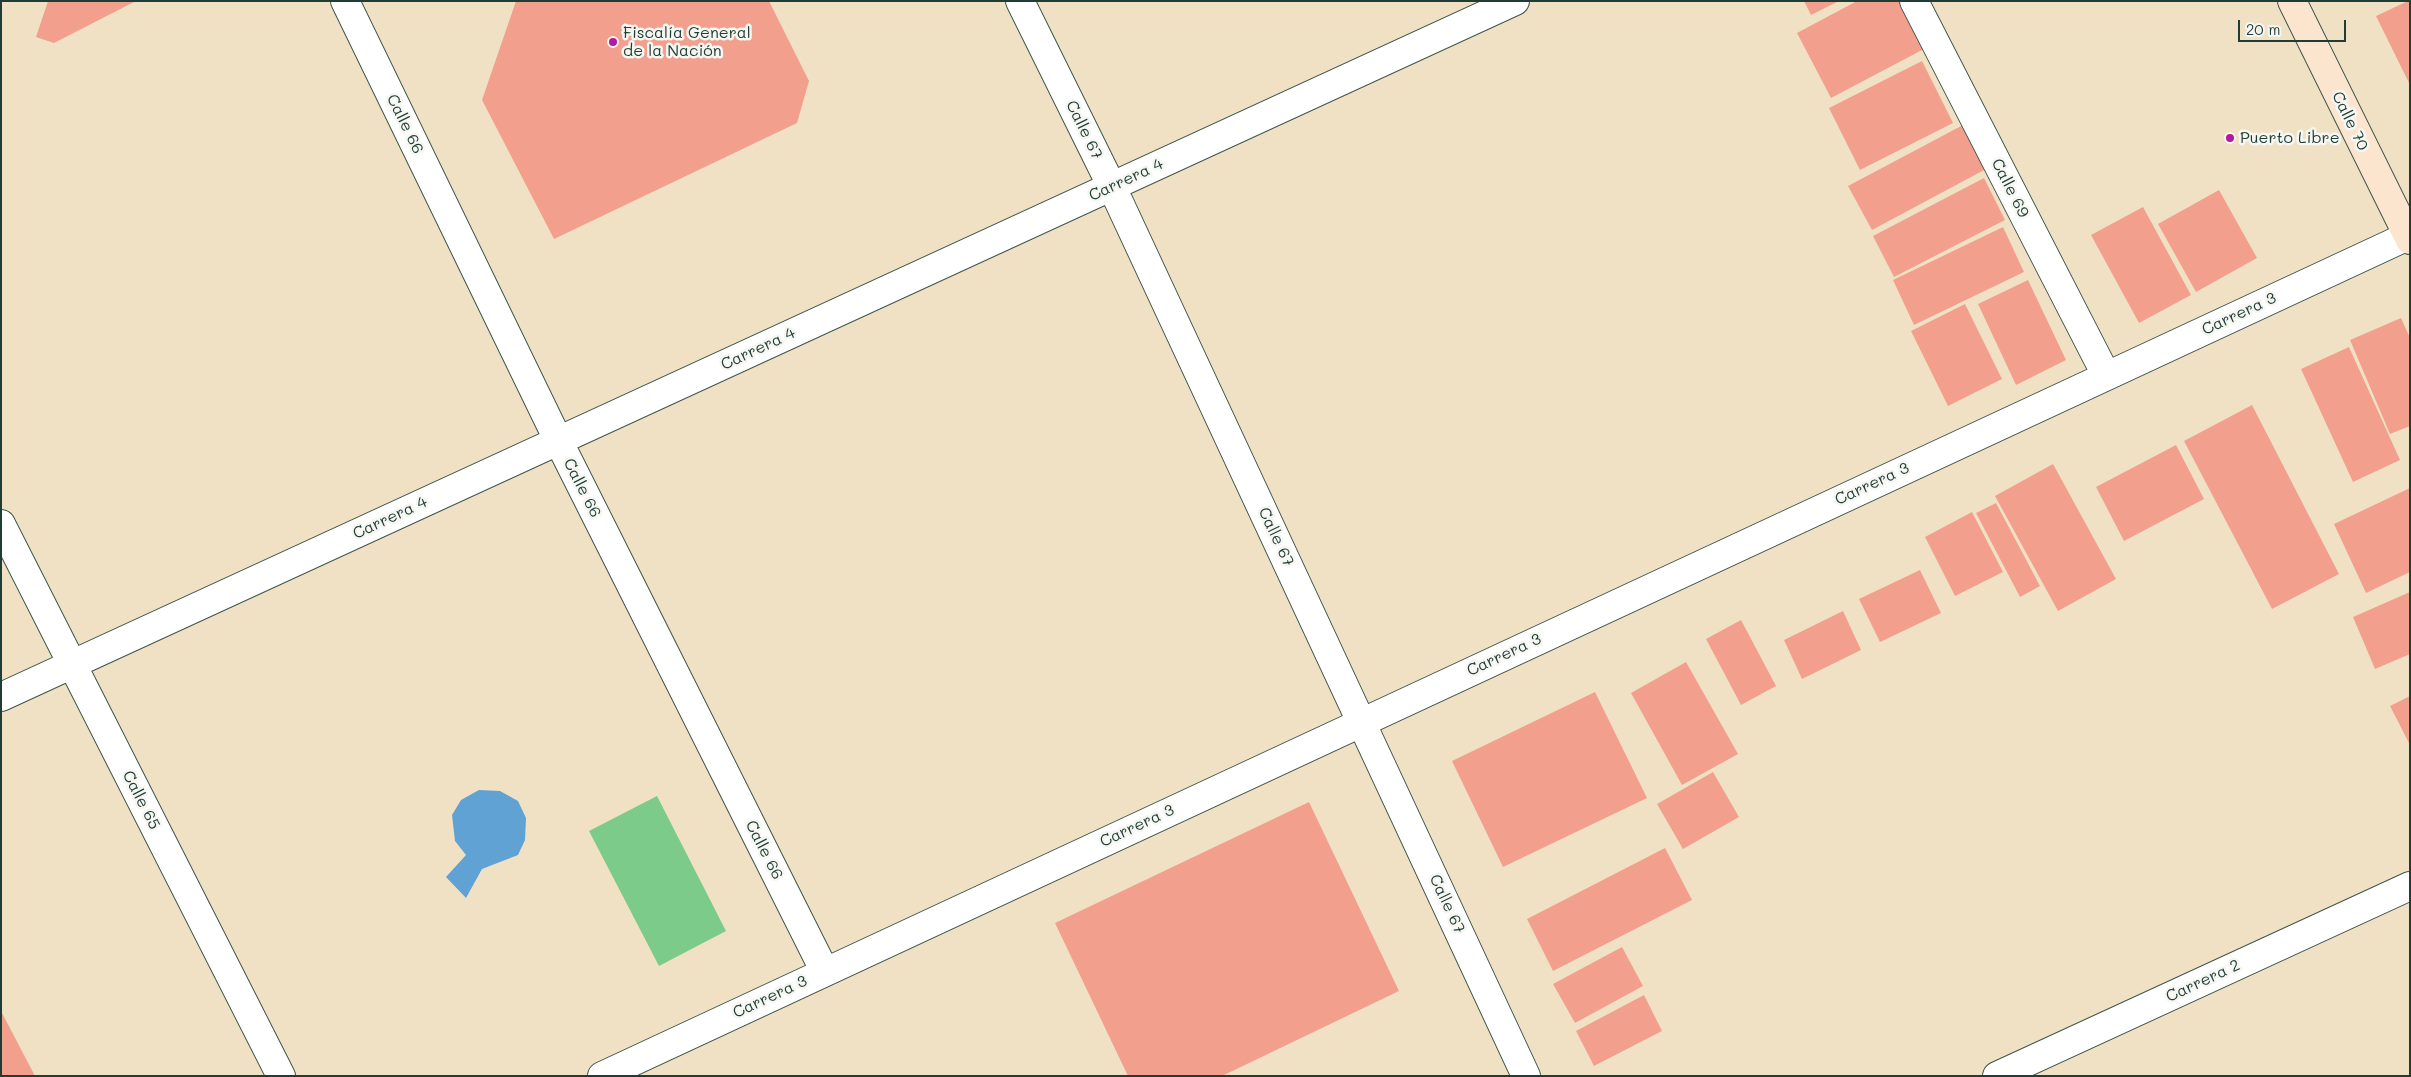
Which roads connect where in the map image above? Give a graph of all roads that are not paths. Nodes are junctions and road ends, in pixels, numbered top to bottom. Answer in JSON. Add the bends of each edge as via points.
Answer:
{"nodes":[{"id":1,"x":346,"y":1,"type":"edge"},
{"id":2,"x":1020,"y":1,"type":"edge"},
{"id":3,"x":1515,"y":1,"type":"edge"},
{"id":4,"x":1914,"y":1,"type":"edge"},
{"id":5,"x":2292,"y":1,"type":"edge"},
{"id":6,"x":1485,"y":8,"type":"edge"},
{"id":7,"x":1112,"y":186,"type":"junction"},
{"id":8,"x":2409,"y":235,"type":"edge"},
{"id":9,"x":2106,"y":375,"type":"junction"},
{"id":10,"x":558,"y":440,"type":"junction"},
{"id":11,"x":1,"y":524,"type":"edge"},
{"id":12,"x":72,"y":664,"type":"junction"},
{"id":13,"x":1,"y":696,"type":"edge"},
{"id":14,"x":1362,"y":721,"type":"junction"},
{"id":15,"x":2410,"y":886,"type":"edge"},
{"id":16,"x":825,"y":972,"type":"junction"},
{"id":17,"x":281,"y":1076,"type":"edge"},
{"id":18,"x":602,"y":1076,"type":"edge"},
{"id":19,"x":1526,"y":1076,"type":"edge"},
{"id":20,"x":1997,"y":1076,"type":"edge"}],
"edges":[{"from":1,"to":10,"type":"street","name":"Calle 66"},
{"from":2,"to":7,"type":"street","name":"Calle 67"},
{"from":3,"to":6,"type":"street","name":"Carrera 4"},
{"from":4,"to":9,"type":"street","name":"Calle 69"},
{"from":5,"to":8,"type":"main road","name":"Calle 70"},
{"from":6,"to":7,"type":"street","name":"Carrera 4"},
{"from":7,"to":10,"type":"street","name":"Carrera 4"},
{"from":7,"to":14,"type":"street","name":"Calle 67"},
{"from":8,"to":9,"type":"street","name":"Carrera 3"},
{"from":9,"to":14,"type":"street","name":"Carrera 3"},
{"from":10,"to":12,"type":"street","name":"Carrera 4"},
{"from":10,"to":16,"type":"street","name":"Calle 66"},
{"from":11,"to":12,"type":"street","name":"Calle 65"},
{"from":12,"to":13,"type":"street","name":"Carrera 4"},
{"from":12,"to":17,"type":"street","name":"Calle 65"},
{"from":14,"to":16,"type":"street","name":"Carrera 3"},
{"from":14,"to":19,"type":"street","name":"Calle 67"},
{"from":15,"to":20,"type":"street","name":"Carrera 2"},
{"from":16,"to":18,"type":"street","name":"Carrera 3"}]}
